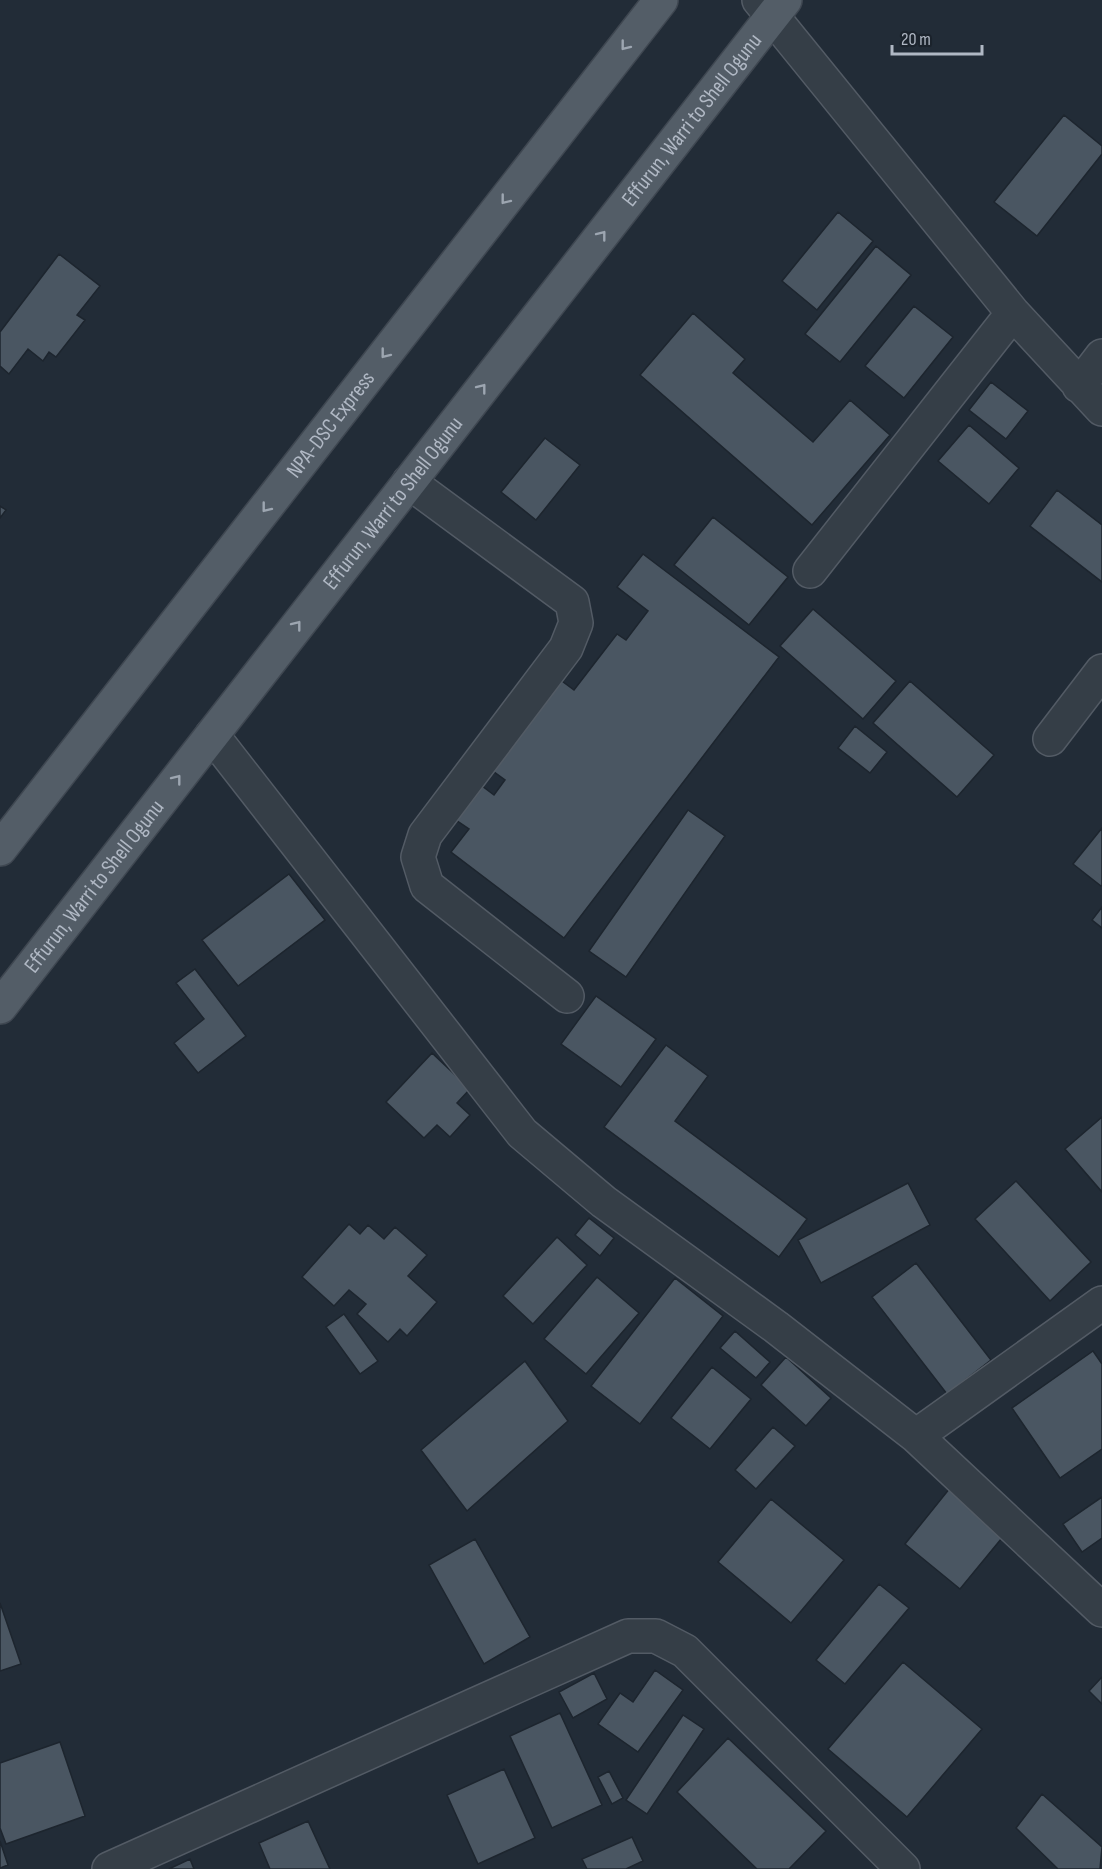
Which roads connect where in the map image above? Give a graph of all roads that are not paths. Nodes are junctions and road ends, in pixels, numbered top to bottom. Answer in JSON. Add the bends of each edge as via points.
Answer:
{"nodes":[{"id":1,"x":661,"y":0,"type":"edge"},
{"id":2,"x":772,"y":6,"type":"edge"},
{"id":3,"x":1014,"y":313,"type":"junction"},
{"id":4,"x":1102,"y":356,"type":"edge"},
{"id":5,"x":1079,"y":386,"type":"junction"},
{"id":6,"x":1102,"y":409,"type":"edge"},
{"id":7,"x":409,"y":482,"type":"junction"},
{"id":8,"x":810,"y":572,"type":"dead end"},
{"id":9,"x":1102,"y":671,"type":"edge"},
{"id":10,"x":212,"y":735,"type":"junction"},
{"id":11,"x":1050,"y":739,"type":"dead end"},
{"id":12,"x":0,"y":849,"type":"edge"},
{"id":13,"x":567,"y":996,"type":"dead end"},
{"id":14,"x":0,"y":1007,"type":"edge"},
{"id":15,"x":1102,"y":1303,"type":"edge"},
{"id":16,"x":916,"y":1436,"type":"junction"},
{"id":17,"x":1102,"y":1610,"type":"edge"},
{"id":18,"x":110,"y":1869,"type":"edge"},
{"id":19,"x":903,"y":1869,"type":"edge"}],
"edges":[{"from":1,"to":12,"type":"main road","name":"NPA-DSC Express","one_way":true},
{"from":2,"to":3,"type":"street"},
{"from":7,"to":2,"type":"main road","name":"Effurun, Warri to Shell Ogunu","one_way":true},
{"from":3,"to":5,"type":"street"},
{"from":3,"to":8,"type":"street"},
{"from":4,"to":5,"type":"street"},
{"from":5,"to":6,"type":"street"},
{"from":10,"to":7,"type":"main road","name":"Effurun, Warri to Shell Ogunu","one_way":true},
{"from":7,"to":13,"type":"street","via":[[572,602],[576,623],[566,648],[425,835],[418,857],[427,886]]},
{"from":9,"to":11,"type":"street"},
{"from":14,"to":10,"type":"main road","name":"Effurun, Warri to Shell Ogunu","one_way":true},
{"from":10,"to":16,"type":"street","via":[[522,1133],[604,1202],[776,1327]]},
{"from":15,"to":16,"type":"street"},
{"from":16,"to":17,"type":"street"},
{"from":18,"to":19,"type":"street","via":[[628,1636],[656,1636],[685,1650]]}]}
